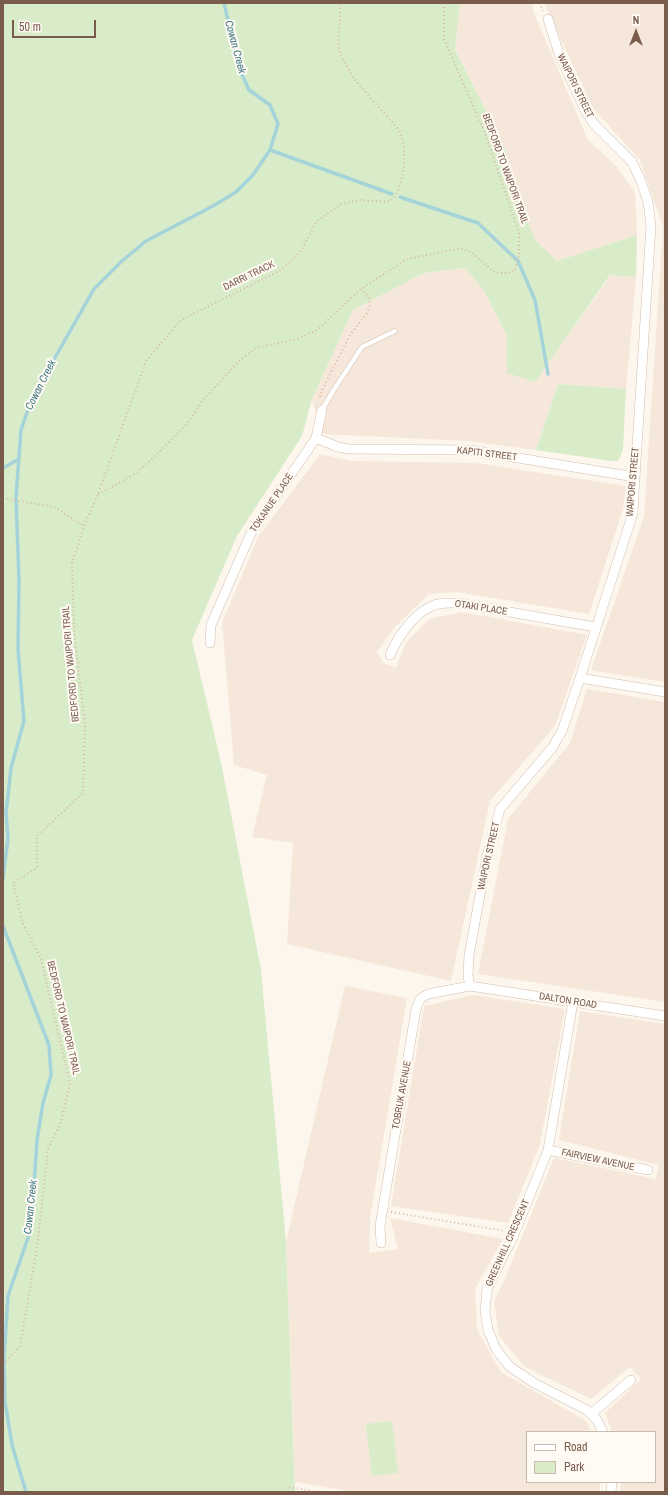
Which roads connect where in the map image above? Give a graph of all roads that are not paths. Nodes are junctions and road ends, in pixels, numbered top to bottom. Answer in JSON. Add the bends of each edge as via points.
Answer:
{"nodes":[{"id":1,"x":548,"y":19,"type":"dead end"},
{"id":2,"x":395,"y":331,"type":"dead end"},
{"id":3,"x":322,"y":410,"type":"joint"},
{"id":4,"x":316,"y":438,"type":"junction"},
{"id":5,"x":635,"y":477,"type":"junction"},
{"id":6,"x":595,"y":627,"type":"junction"},
{"id":7,"x":210,"y":643,"type":"dead end"},
{"id":8,"x":390,"y":655,"type":"dead end"},
{"id":9,"x":580,"y":678,"type":"junction"},
{"id":10,"x":665,"y":692,"type":"edge"},
{"id":11,"x":470,"y":986,"type":"junction"},
{"id":12,"x":574,"y":1002,"type":"junction"},
{"id":13,"x":665,"y":1016,"type":"edge"},
{"id":14,"x":548,"y":1150,"type":"junction"},
{"id":15,"x":648,"y":1170,"type":"dead end"},
{"id":16,"x":380,"y":1243,"type":"dead end"},
{"id":17,"x":631,"y":1380,"type":"dead end"},
{"id":18,"x":591,"y":1414,"type":"junction"},
{"id":19,"x":602,"y":1431,"type":"edge"}],
"edges":[{"from":1,"to":5,"type":"street","name":"WAIPORI STREET","via":[[559,54],[585,110],[594,124],[632,162],[648,202],[651,226]]},
{"from":2,"to":3,"type":"lane","via":[[362,347]]},
{"from":3,"to":4,"type":"street","name":"TOKANUE PLACE"},
{"from":4,"to":5,"type":"street","name":"KAPITI STREET","via":[[349,449],[469,450]]},
{"from":4,"to":7,"type":"street","name":"TOKANUE PLACE","via":[[251,532],[211,625]]},
{"from":5,"to":6,"type":"street","name":"WAIPORI STREET","via":[[633,513]]},
{"from":6,"to":8,"type":"street","name":"OTAKI PLACE","via":[[458,603],[443,603],[430,606],[420,613],[397,639]]},
{"from":6,"to":9,"type":"street","name":"WAIPORI STREET"},
{"from":9,"to":10,"type":"street"},
{"from":9,"to":11,"type":"street","name":"WAIPORI STREET","via":[[562,731],[552,748],[500,809],[487,857],[469,955]]},
{"from":11,"to":12,"type":"street","name":"DALTON ROAD"},
{"from":11,"to":16,"type":"street","name":"TOBRUK AVENUE","via":[[428,994],[420,999],[416,1009],[382,1210]]},
{"from":12,"to":13,"type":"street","name":"DALTON ROAD"},
{"from":12,"to":14,"type":"street","name":"GREENHILL CRESCENT"},
{"from":14,"to":15,"type":"street","name":"FAIRVIEW AVENUE"},
{"from":14,"to":18,"type":"street","name":"GREENHILL CRESCENT","via":[[515,1233],[487,1289],[485,1311],[488,1330],[496,1348],[509,1366],[534,1383]]},
{"from":17,"to":18,"type":"street"},
{"from":18,"to":19,"type":"street","name":"GREENHILL CRESCENT"}]}
